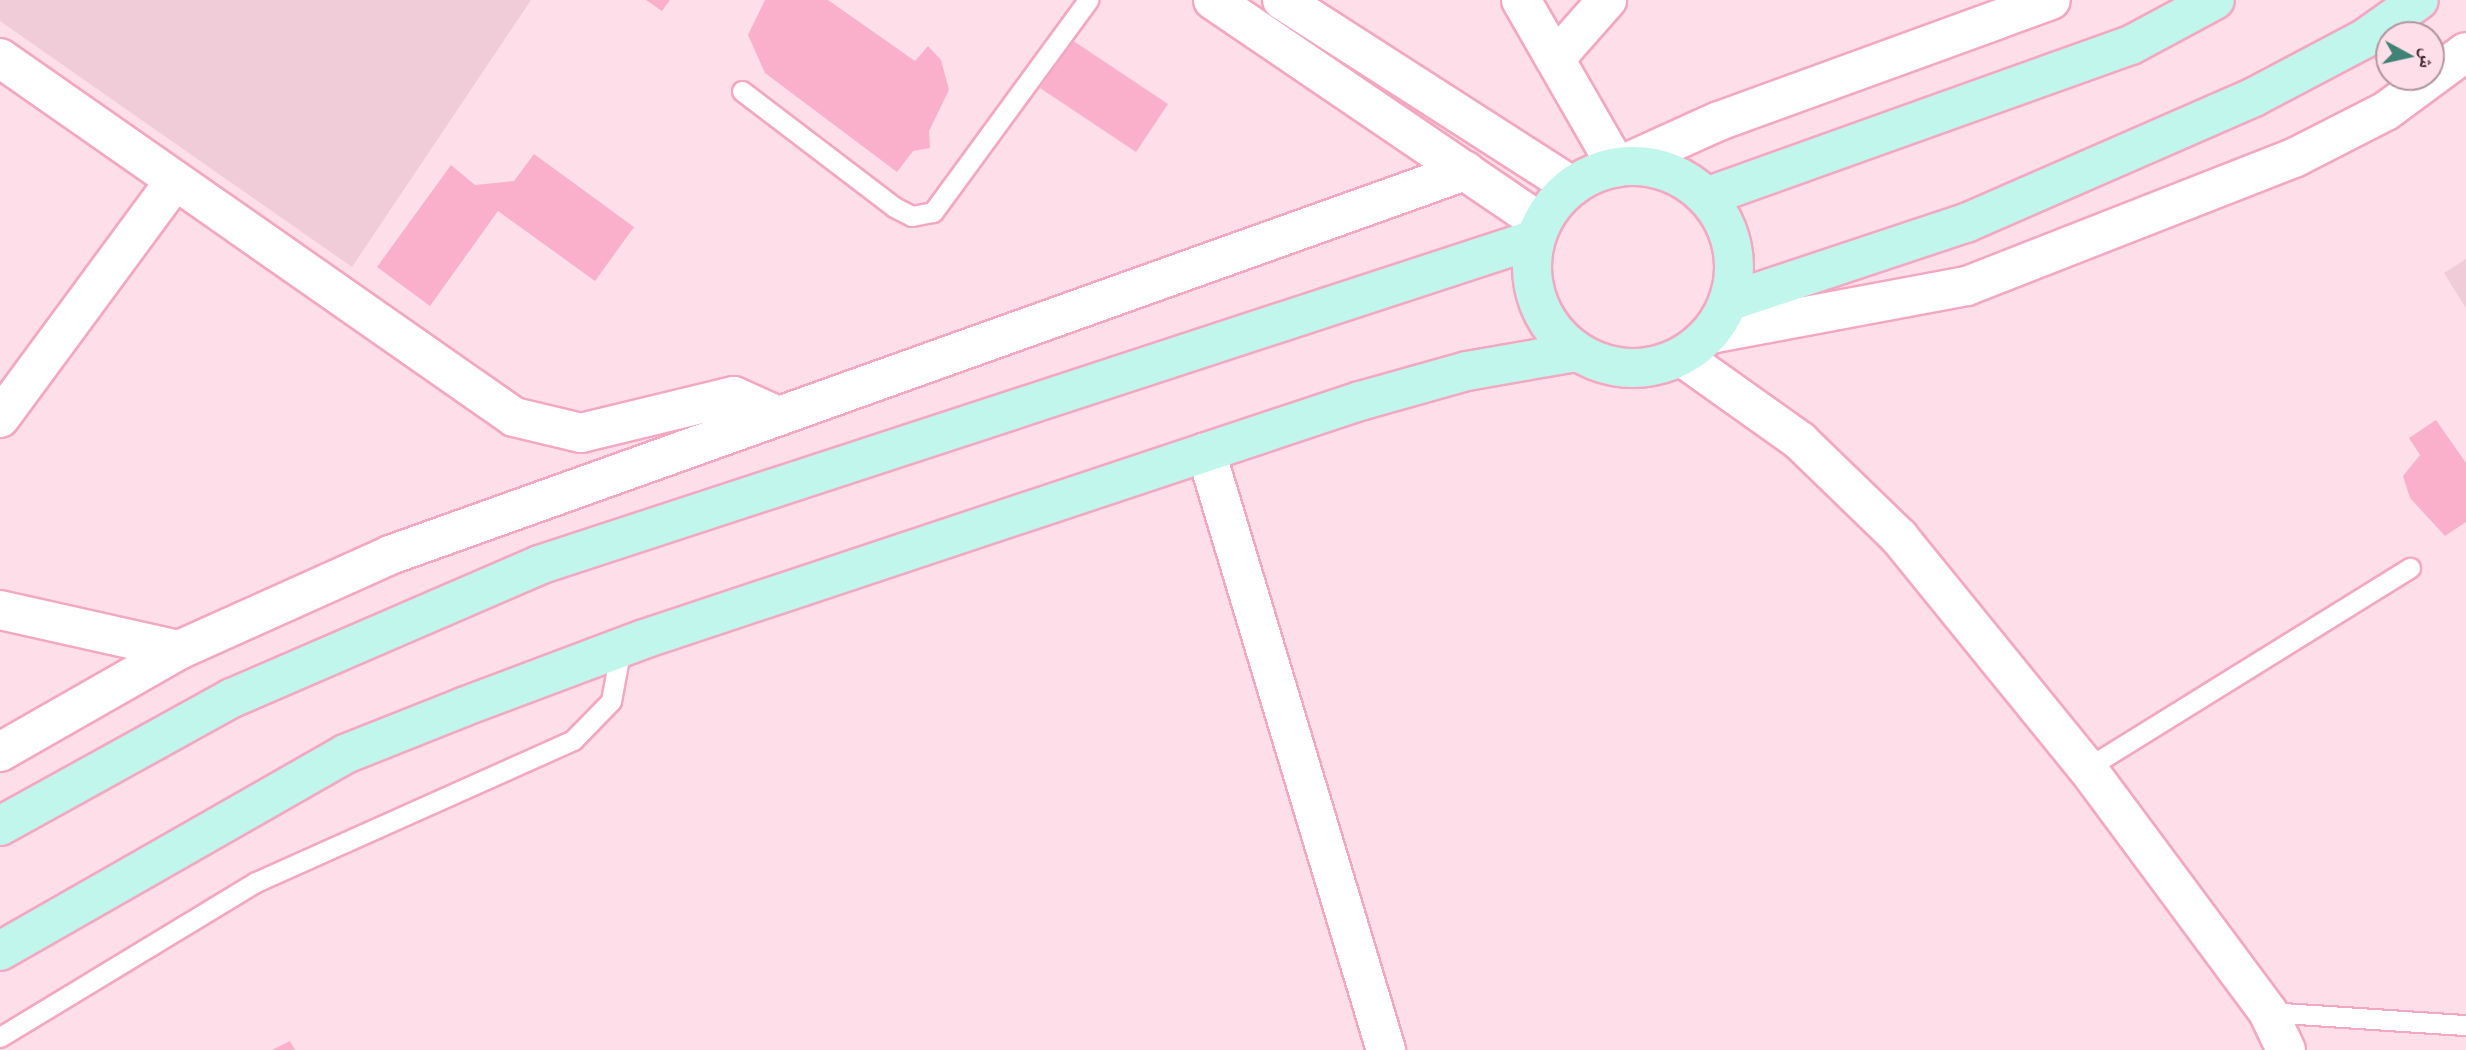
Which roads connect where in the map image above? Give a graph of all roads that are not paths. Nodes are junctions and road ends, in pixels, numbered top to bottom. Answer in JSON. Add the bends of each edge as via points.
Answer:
{"nodes":[{"id":1,"x":1088,"y":0,"type":"edge"},
{"id":2,"x":1213,"y":0,"type":"edge"},
{"id":3,"x":1282,"y":0,"type":"edge"},
{"id":4,"x":1521,"y":0,"type":"edge"},
{"id":5,"x":1608,"y":0,"type":"edge"},
{"id":6,"x":2052,"y":0,"type":"edge"},
{"id":7,"x":2215,"y":0,"type":"edge"},
{"id":8,"x":2418,"y":0,"type":"edge"},
{"id":9,"x":2466,"y":52,"type":"edge"},
{"id":10,"x":0,"y":58,"type":"edge"},
{"id":11,"x":1555,"y":59,"type":"junction"},
{"id":12,"x":741,"y":91,"type":"dead end"},
{"id":13,"x":1617,"y":167,"type":"junction"},
{"id":14,"x":1465,"y":171,"type":"junction"},
{"id":15,"x":175,"y":181,"type":"junction"},
{"id":16,"x":1572,"y":186,"type":"junction"},
{"id":17,"x":1706,"y":197,"type":"junction"},
{"id":18,"x":1538,"y":231,"type":"junction"},
{"id":19,"x":1707,"y":331,"type":"junction"},
{"id":20,"x":1576,"y":352,"type":"junction"},
{"id":21,"x":4,"y":403,"type":"edge"},
{"id":22,"x":778,"y":416,"type":"junction"},
{"id":23,"x":1206,"y":452,"type":"junction"},
{"id":24,"x":2410,"y":568,"type":"dead end"},
{"id":25,"x":0,"y":610,"type":"edge"},
{"id":26,"x":621,"y":648,"type":"junction"},
{"id":27,"x":179,"y":650,"type":"junction"},
{"id":28,"x":0,"y":752,"type":"edge"},
{"id":29,"x":2087,"y":768,"type":"junction"},
{"id":30,"x":0,"y":826,"type":"edge"},
{"id":31,"x":0,"y":951,"type":"edge"},
{"id":32,"x":2267,"y":1012,"type":"junction"},
{"id":33,"x":2466,"y":1025,"type":"edge"},
{"id":34,"x":0,"y":1037,"type":"edge"},
{"id":35,"x":1385,"y":1050,"type":"edge"},
{"id":36,"x":2286,"y":1050,"type":"edge"}],
"edges":[{"from":1,"to":12,"type":"lane","via":[[933,212],[912,216],[894,207]]},
{"from":2,"to":14,"type":"street"},
{"from":3,"to":16,"type":"street"},
{"from":4,"to":11,"type":"street"},
{"from":5,"to":11,"type":"street"},
{"from":6,"to":13,"type":"street","via":[[1719,121]]},
{"from":7,"to":17,"type":"main road","via":[[2131,45]]},
{"from":8,"to":19,"type":"main road","via":[[2364,38],[2254,97]]},
{"from":9,"to":19,"type":"street","via":[[2386,111],[2294,158],[1967,286]]},
{"from":10,"to":15,"type":"street"},
{"from":11,"to":13,"type":"street"},
{"from":13,"to":16,"type":"main road"},
{"from":13,"to":17,"type":"main road","via":[[1666,171]]},
{"from":14,"to":18,"type":"street"},
{"from":14,"to":22,"type":"street"},
{"from":15,"to":21,"type":"street"},
{"from":15,"to":22,"type":"street","via":[[535,426],[581,433],[717,396],[749,399]]},
{"from":16,"to":18,"type":"main road"},
{"from":17,"to":19,"type":"main road","via":[[1732,247]]},
{"from":18,"to":20,"type":"main road","via":[[1531,264],[1542,314]]},
{"from":18,"to":30,"type":"main road","via":[[539,565],[232,698]]},
{"from":19,"to":20,"type":"main road","via":[[1640,369],[1596,363]]},
{"from":19,"to":29,"type":"street","via":[[1800,441],[1860,495]]},
{"from":20,"to":23,"type":"main road","via":[[1413,385]]},
{"from":22,"to":27,"type":"street","via":[[390,555]]},
{"from":23,"to":26,"type":"main road"},
{"from":23,"to":35,"type":"street"},
{"from":24,"to":29,"type":"lane"},
{"from":25,"to":27,"type":"street"},
{"from":26,"to":31,"type":"main road","via":[[345,754]]},
{"from":26,"to":34,"type":"lane","via":[[611,701],[573,740],[256,883]]},
{"from":27,"to":28,"type":"street"},
{"from":29,"to":32,"type":"street"},
{"from":32,"to":33,"type":"lane"},
{"from":32,"to":36,"type":"street"}]}
